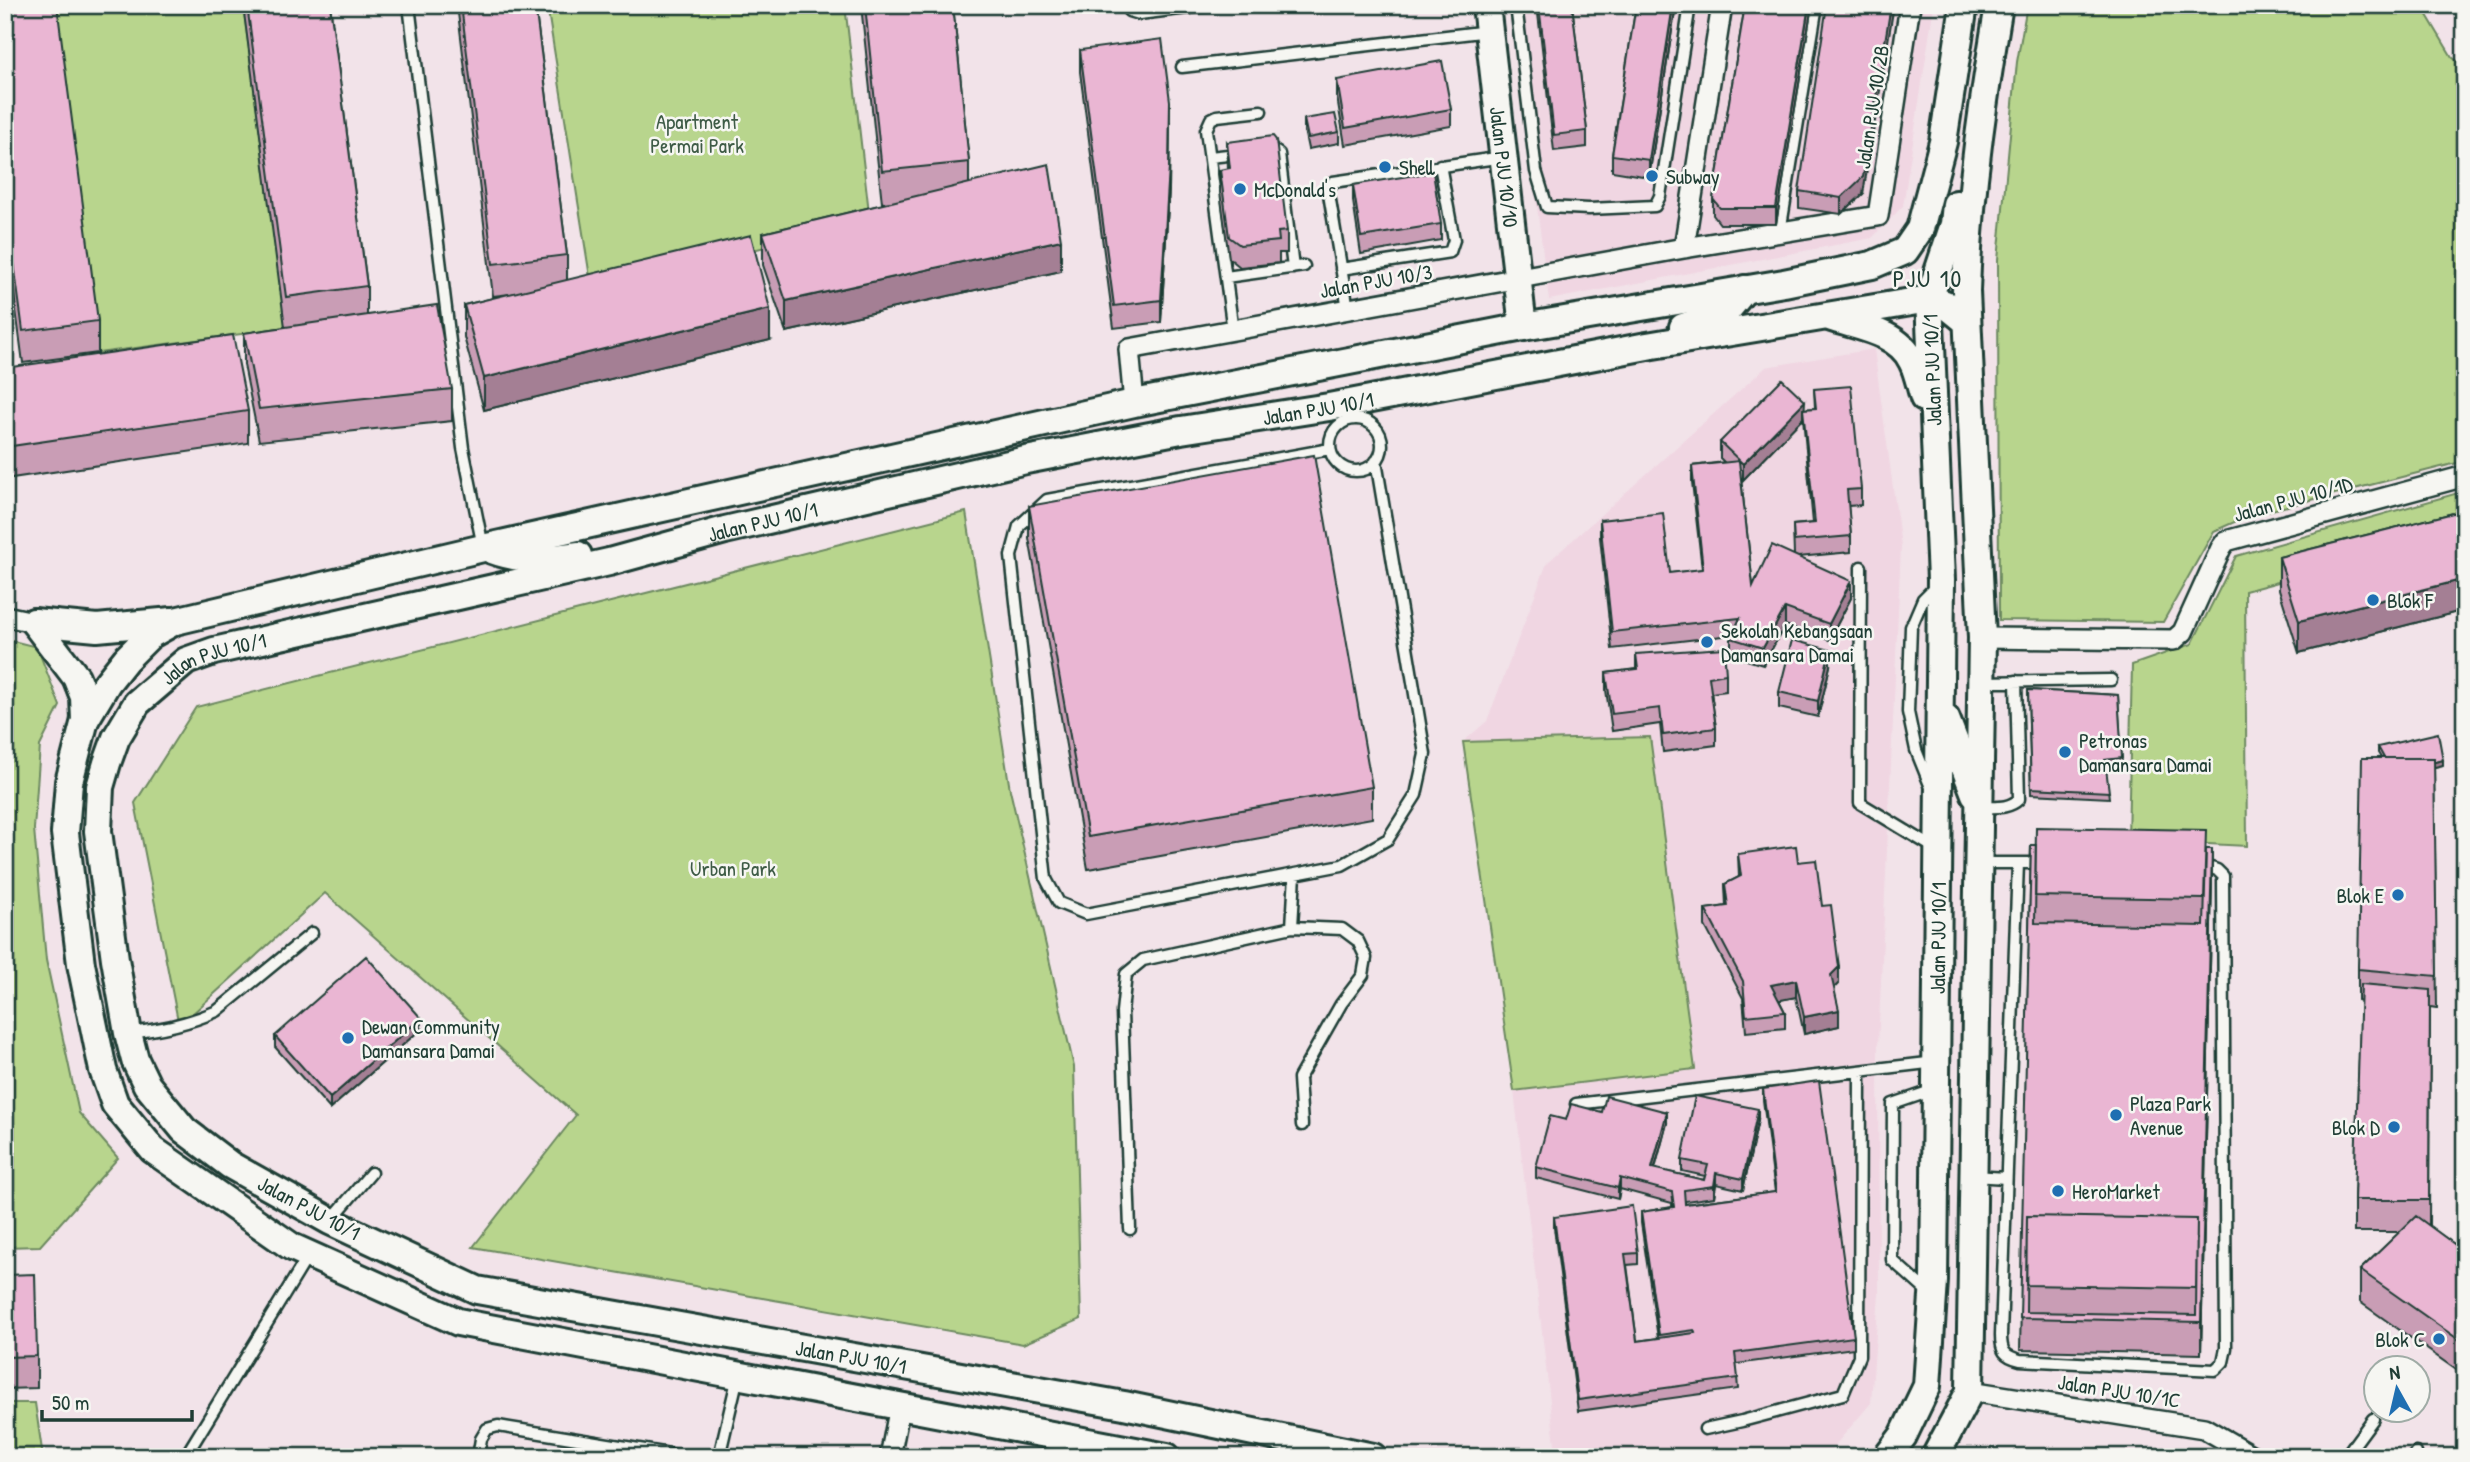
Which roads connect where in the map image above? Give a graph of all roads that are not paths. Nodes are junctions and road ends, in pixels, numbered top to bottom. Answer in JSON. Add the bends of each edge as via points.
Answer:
{"nodes":[{"id":1,"x":409,"y":5,"type":"edge"},
{"id":2,"x":1124,"y":5,"type":"edge"},
{"id":3,"x":1213,"y":5,"type":"edge"},
{"id":4,"x":1486,"y":5,"type":"edge"},
{"id":5,"x":1516,"y":5,"type":"edge"},
{"id":6,"x":1690,"y":5,"type":"edge"},
{"id":7,"x":1722,"y":5,"type":"edge"},
{"id":8,"x":1817,"y":5,"type":"edge"},
{"id":9,"x":1910,"y":5,"type":"edge"},
{"id":10,"x":1964,"y":5,"type":"edge"},
{"id":11,"x":1999,"y":5,"type":"edge"},
{"id":12,"x":1489,"y":32,"type":"junction"},
{"id":13,"x":1182,"y":68,"type":"dead end"},
{"id":14,"x":1261,"y":111,"type":"dead end"},
{"id":15,"x":1976,"y":143,"type":"junction"},
{"id":16,"x":1261,"y":151,"type":"edge"},
{"id":17,"x":1248,"y":153,"type":"edge"},
{"id":18,"x":1210,"y":157,"type":"junction"},
{"id":19,"x":1503,"y":157,"type":"junction"},
{"id":20,"x":1440,"y":165,"type":"junction"},
{"id":21,"x":1878,"y":216,"type":"joint"},
{"id":22,"x":1780,"y":232,"type":"junction"},
{"id":23,"x":1684,"y":248,"type":"junction"},
{"id":24,"x":1341,"y":269,"type":"junction"},
{"id":25,"x":1226,"y":277,"type":"junction"},
{"id":26,"x":1517,"y":279,"type":"junction"},
{"id":27,"x":1745,"y":289,"type":"junction"},
{"id":28,"x":1929,"y":299,"type":"junction"},
{"id":29,"x":1348,"y":309,"type":"junction"},
{"id":30,"x":1827,"y":316,"type":"junction"},
{"id":31,"x":1966,"y":321,"type":"junction"},
{"id":32,"x":1522,"y":327,"type":"junction"},
{"id":33,"x":1233,"y":331,"type":"junction"},
{"id":34,"x":1647,"y":346,"type":"junction"},
{"id":35,"x":1372,"y":398,"type":"junction"},
{"id":36,"x":1134,"y":403,"type":"junction"},
{"id":37,"x":1331,"y":420,"type":"junction"},
{"id":38,"x":1376,"y":430,"type":"junction"},
{"id":39,"x":1934,"y":431,"type":"junction"},
{"id":40,"x":1330,"y":449,"type":"junction"},
{"id":41,"x":1376,"y":461,"type":"junction"},
{"id":42,"x":2465,"y":476,"type":"edge"},
{"id":43,"x":725,"y":530,"type":"junction"},
{"id":44,"x":483,"y":548,"type":"junction"},
{"id":45,"x":1861,"y":567,"type":"dead end"},
{"id":46,"x":1941,"y":580,"type":"junction"},
{"id":47,"x":5,"y":616,"type":"edge"},
{"id":48,"x":175,"y":621,"type":"junction"},
{"id":49,"x":34,"y":622,"type":"junction"},
{"id":50,"x":1982,"y":638,"type":"junction"},
{"id":51,"x":2111,"y":680,"type":"dead end"},
{"id":52,"x":2016,"y":681,"type":"junction"},
{"id":53,"x":1982,"y":682,"type":"junction"},
{"id":54,"x":1941,"y":704,"type":"junction"},
{"id":55,"x":85,"y":720,"type":"junction"},
{"id":56,"x":1979,"y":807,"type":"junction"},
{"id":57,"x":1940,"y":811,"type":"junction"},
{"id":58,"x":65,"y":833,"type":"junction"},
{"id":59,"x":1939,"y":851,"type":"junction"},
{"id":60,"x":1979,"y":863,"type":"junction"},
{"id":61,"x":2018,"y":863,"type":"junction"},
{"id":62,"x":2057,"y":864,"type":"edge"},
{"id":63,"x":2187,"y":864,"type":"edge"},
{"id":64,"x":1295,"y":874,"type":"junction"},
{"id":65,"x":1292,"y":926,"type":"junction"},
{"id":66,"x":312,"y":933,"type":"dead end"},
{"id":67,"x":115,"y":959,"type":"junction"},
{"id":68,"x":128,"y":1033,"type":"junction"},
{"id":69,"x":1936,"y":1062,"type":"junction"},
{"id":70,"x":1860,"y":1071,"type":"junction"},
{"id":71,"x":1936,"y":1090,"type":"junction"},
{"id":72,"x":1576,"y":1104,"type":"edge"},
{"id":73,"x":1302,"y":1125,"type":"dead end"},
{"id":74,"x":371,"y":1172,"type":"dead end"},
{"id":75,"x":1974,"y":1176,"type":"junction"},
{"id":76,"x":2006,"y":1178,"type":"junction"},
{"id":77,"x":330,"y":1221,"type":"junction"},
{"id":78,"x":1130,"y":1229,"type":"dead end"},
{"id":79,"x":308,"y":1255,"type":"junction"},
{"id":80,"x":1933,"y":1297,"type":"junction"},
{"id":81,"x":751,"y":1339,"type":"junction"},
{"id":82,"x":645,"y":1357,"type":"junction"},
{"id":83,"x":738,"y":1375,"type":"junction"},
{"id":84,"x":1970,"y":1391,"type":"junction"},
{"id":85,"x":900,"y":1406,"type":"junction"},
{"id":86,"x":2368,"y":1424,"type":"edge"},
{"id":87,"x":1705,"y":1429,"type":"dead end"},
{"id":88,"x":1115,"y":1452,"type":"edge"},
{"id":89,"x":654,"y":1454,"type":"edge"},
{"id":90,"x":185,"y":1457,"type":"edge"},
{"id":91,"x":478,"y":1457,"type":"edge"},
{"id":92,"x":688,"y":1457,"type":"edge"},
{"id":93,"x":719,"y":1457,"type":"edge"},
{"id":94,"x":890,"y":1457,"type":"edge"},
{"id":95,"x":1167,"y":1457,"type":"edge"},
{"id":96,"x":1373,"y":1457,"type":"edge"},
{"id":97,"x":1886,"y":1457,"type":"edge"},
{"id":98,"x":1935,"y":1457,"type":"edge"},
{"id":99,"x":2254,"y":1457,"type":"edge"},
{"id":100,"x":2345,"y":1457,"type":"edge"}],
"edges":[{"from":1,"to":44,"type":"lane","via":[[463,448]]},
{"from":2,"to":3,"type":"lane","via":[[1139,14]]},
{"from":4,"to":12,"type":"street","name":"Jalan PJU 10/10"},
{"from":5,"to":6,"type":"lane","via":[[1536,171],[1547,206],[1589,209],[1655,206],[1660,196]]},
{"from":7,"to":23,"type":"street"},
{"from":8,"to":22,"type":"lane"},
{"from":9,"to":21,"type":"street","name":"Jalan PJU 10/2B"},
{"from":10,"to":27,"type":"street","name":"Jalan PJU 10/1","via":[[1943,142],[1920,229],[1905,251],[1872,265]]},
{"from":11,"to":15,"type":"street","name":"Jalan PJU 10/1"},
{"from":12,"to":13,"type":"lane"},
{"from":12,"to":19,"type":"street","name":"Jalan PJU 10/10"},
{"from":14,"to":18,"type":"lane","via":[[1211,119],[1206,130]]},
{"from":15,"to":28,"type":"street","via":[[1958,184],[1954,224]]},
{"from":15,"to":31,"type":"street","name":"Jalan PJU 10/1"},
{"from":16,"to":25,"type":"lane","via":[[1279,154],[1299,267]]},
{"from":17,"to":18,"type":"lane"},
{"from":18,"to":25,"type":"lane"},
{"from":19,"to":20,"type":"lane"},
{"from":19,"to":26,"type":"street","name":"Jalan PJU 10/10"},
{"from":20,"to":24,"type":"lane","via":[[1333,182],[1329,194]]},
{"from":20,"to":24,"type":"lane","via":[[1454,240],[1450,251]]},
{"from":21,"to":22,"type":"street","name":"Jalan PJU 10/3"},
{"from":22,"to":23,"type":"street","name":"Jalan PJU 10/3"},
{"from":23,"to":26,"type":"street","name":"Jalan PJU 10/3"},
{"from":24,"to":29,"type":"lane"},
{"from":25,"to":33,"type":"lane"},
{"from":26,"to":29,"type":"street","name":"Jalan PJU 10/3"},
{"from":26,"to":32,"type":"street","name":"Jalan PJU 10/10"},
{"from":27,"to":32,"type":"street","name":"Jalan PJU 10/1"},
{"from":27,"to":34,"type":"street","via":[[1725,313],[1685,326]]},
{"from":28,"to":30,"type":"street","name":"Jalan PJU 10/1"},
{"from":28,"to":31,"type":"street","via":[[1945,304]]},
{"from":28,"to":39,"type":"street","name":"Jalan PJU 10/1"},
{"from":29,"to":33,"type":"street","name":"Jalan PJU 10/3"},
{"from":30,"to":34,"type":"street","name":"Jalan PJU 10/1"},
{"from":30,"to":39,"type":"street","via":[[1888,336],[1903,348],[1912,361]]},
{"from":31,"to":50,"type":"street","name":"Jalan PJU 10/1"},
{"from":32,"to":36,"type":"street","name":"Jalan PJU 10/1"},
{"from":33,"to":36,"type":"street","name":"Jalan PJU 10/3","via":[[1129,349]]},
{"from":34,"to":35,"type":"street","name":"Jalan PJU 10/1"},
{"from":35,"to":37,"type":"street","name":"Jalan PJU 10/1"},
{"from":35,"to":38,"type":"lane"},
{"from":36,"to":44,"type":"street","name":"Jalan PJU 10/1"},
{"from":37,"to":38,"type":"lane","via":[[1362,420]]},
{"from":37,"to":40,"type":"lane"},
{"from":37,"to":43,"type":"street","name":"Jalan PJU 10/1","via":[[1181,430],[1039,457]]},
{"from":38,"to":41,"type":"lane","via":[[1382,445]]},
{"from":39,"to":46,"type":"street","name":"Jalan PJU 10/1"},
{"from":40,"to":41,"type":"lane","via":[[1338,464],[1353,471]]},
{"from":40,"to":64,"type":"lane","via":[[1047,500],[1019,526],[1011,556],[1046,878],[1059,903],[1086,914]]},
{"from":41,"to":64,"type":"lane","via":[[1425,754],[1416,795],[1388,839],[1342,865]]},
{"from":42,"to":50,"type":"street","name":"Jalan PJU 10/1D","via":[[2226,541],[2174,640]]},
{"from":43,"to":44,"type":"street","via":[[551,559]]},
{"from":43,"to":67,"type":"street","name":"Jalan PJU 10/1","via":[[609,562],[186,661],[137,704],[116,738],[100,787],[98,831]]},
{"from":44,"to":48,"type":"street","name":"Jalan PJU 10/1"},
{"from":45,"to":59,"type":"lane","via":[[1860,803]]},
{"from":46,"to":54,"type":"street","name":"Jalan PJU 10/1"},
{"from":46,"to":57,"type":"lane","via":[[1923,599],[1911,626],[1908,712],[1916,750]]},
{"from":47,"to":49,"type":"street"},
{"from":48,"to":49,"type":"street","via":[[97,628]]},
{"from":48,"to":55,"type":"street","name":"Jalan PJU 10/1","via":[[150,635],[126,659]]},
{"from":49,"to":55,"type":"street","via":[[76,677],[84,697]]},
{"from":50,"to":53,"type":"street","name":"Jalan PJU 10/1"},
{"from":51,"to":52,"type":"lane"},
{"from":52,"to":53,"type":"lane"},
{"from":52,"to":56,"type":"lane","via":[[2019,799],[2005,807]]},
{"from":53,"to":56,"type":"street","name":"Jalan PJU 10/1"},
{"from":54,"to":56,"type":"street"},
{"from":54,"to":57,"type":"street","name":"Jalan PJU 10/1"},
{"from":55,"to":58,"type":"street","name":"Jalan PJU 10/1","via":[[69,782]]},
{"from":56,"to":60,"type":"street","name":"Jalan PJU 10/1"},
{"from":57,"to":59,"type":"street","name":"Jalan PJU 10/1"},
{"from":58,"to":67,"type":"street"},
{"from":58,"to":79,"type":"street","name":"Jalan PJU 10/1","via":[[81,964],[103,1070],[115,1104],[153,1150]]},
{"from":59,"to":69,"type":"street","name":"Jalan PJU 10/1"},
{"from":60,"to":61,"type":"lane"},
{"from":60,"to":75,"type":"street","name":"Jalan PJU 10/1"},
{"from":61,"to":62,"type":"lane"},
{"from":61,"to":76,"type":"lane"},
{"from":63,"to":76,"type":"lane","via":[[2200,864],[2223,876],[2226,1348],[2216,1370],[2008,1357],[2001,1344]]},
{"from":64,"to":65,"type":"lane"},
{"from":65,"to":73,"type":"lane","via":[[1342,929],[1358,941],[1366,958],[1363,975],[1335,1013],[1299,1078]]},
{"from":65,"to":78,"type":"lane","via":[[1143,960],[1126,974],[1122,1012]]},
{"from":66,"to":68,"type":"lane","via":[[217,1011],[166,1029]]},
{"from":67,"to":68,"type":"street","name":"Jalan PJU 10/1"},
{"from":68,"to":77,"type":"street","name":"Jalan PJU 10/1","via":[[147,1085],[184,1130],[230,1165]]},
{"from":69,"to":70,"type":"lane"},
{"from":69,"to":71,"type":"street","name":"Jalan PJU 10/1"},
{"from":70,"to":72,"type":"lane"},
{"from":70,"to":87,"type":"lane","via":[[1860,1356],[1843,1394]]},
{"from":71,"to":80,"type":"street","name":"Jalan PJU 10/1"},
{"from":71,"to":80,"type":"lane","via":[[1893,1104],[1892,1260]]},
{"from":74,"to":77,"type":"lane"},
{"from":75,"to":76,"type":"lane"},
{"from":75,"to":84,"type":"street","name":"Jalan PJU 10/1"},
{"from":77,"to":81,"type":"street","name":"Jalan PJU 10/1","via":[[477,1290]]},
{"from":79,"to":82,"type":"street","name":"Jalan PJU 10/1","via":[[458,1322]]},
{"from":79,"to":90,"type":"lane"},
{"from":80,"to":97,"type":"street","name":"Jalan PJU 10/1","via":[[1927,1385],[1903,1436]]},
{"from":81,"to":82,"type":"street"},
{"from":81,"to":96,"type":"street","name":"Jalan PJU 10/1","via":[[1124,1405]]},
{"from":82,"to":83,"type":"street","name":"Jalan PJU 10/1"},
{"from":83,"to":85,"type":"street","name":"Jalan PJU 10/1"},
{"from":83,"to":93,"type":"lane"},
{"from":84,"to":98,"type":"street","name":"Jalan PJU 10/1"},
{"from":84,"to":99,"type":"street","name":"Jalan PJU 10/1C","via":[[2204,1428]]},
{"from":85,"to":88,"type":"street","name":"Jalan PJU 10/1"},
{"from":85,"to":94,"type":"street"},
{"from":86,"to":100,"type":"lane"},
{"from":88,"to":95,"type":"street","name":"Jalan PJU 10/1"},
{"from":89,"to":91,"type":"lane","via":[[498,1426],[487,1429]]},
{"from":89,"to":92,"type":"lane"}]}
